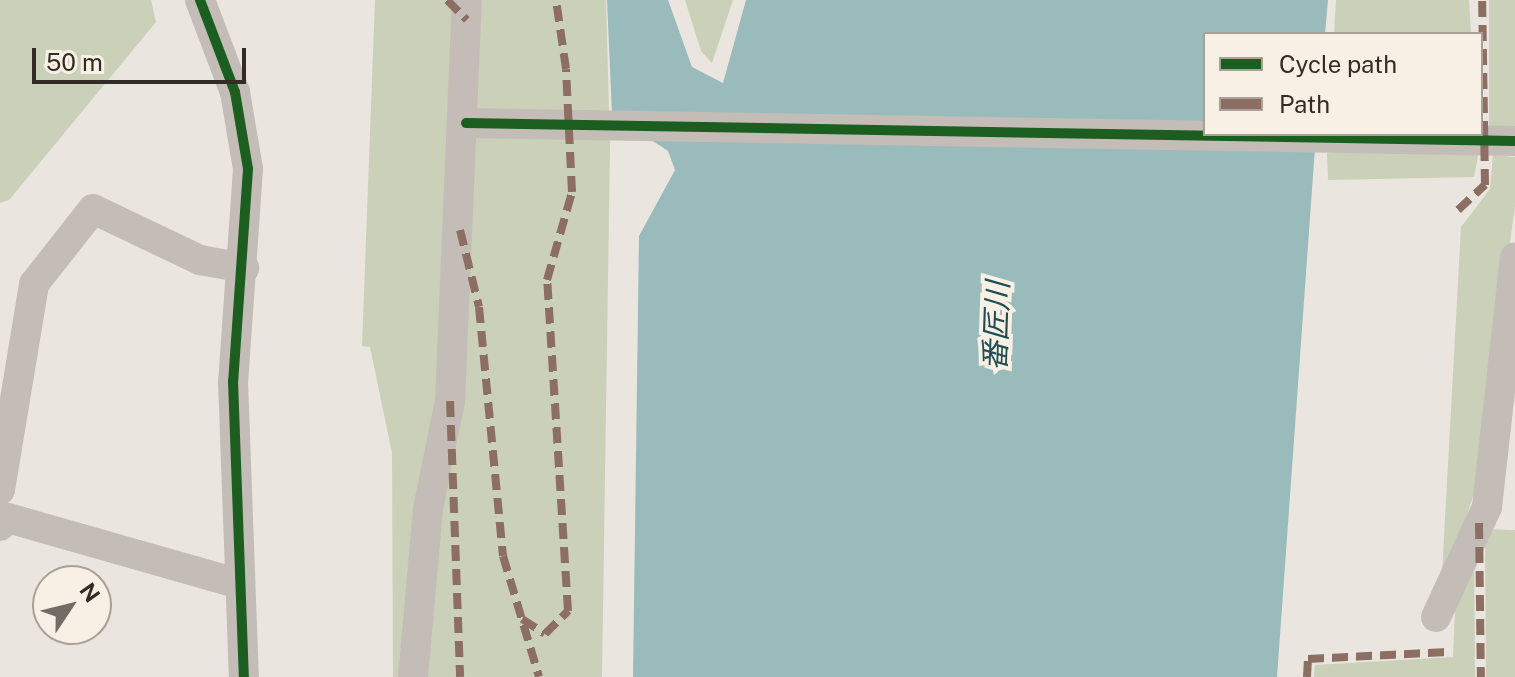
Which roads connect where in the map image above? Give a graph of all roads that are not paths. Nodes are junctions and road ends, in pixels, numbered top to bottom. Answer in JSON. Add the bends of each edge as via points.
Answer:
{"nodes":[{"id":1,"x":200,"y":0,"type":"edge"},
{"id":2,"x":467,"y":0,"type":"edge"},
{"id":3,"x":473,"y":123,"type":"junction"},
{"id":4,"x":1203,"y":136,"type":"edge"},
{"id":5,"x":1226,"y":136,"type":"edge"},
{"id":6,"x":1515,"y":141,"type":"edge"},
{"id":7,"x":1515,"y":258,"type":"edge"},
{"id":8,"x":244,"y":268,"type":"junction"},
{"id":9,"x":2,"y":508,"type":"edge"},
{"id":10,"x":240,"y":584,"type":"junction"},
{"id":11,"x":1436,"y":617,"type":"dead end"},
{"id":12,"x":244,"y":677,"type":"edge"},
{"id":13,"x":413,"y":677,"type":"edge"}],
"edges":[{"from":1,"to":8,"type":"street","via":[[244,133]]},
{"from":2,"to":3,"type":"street"},
{"from":3,"to":4,"type":"street"},
{"from":3,"to":13,"type":"street","via":[[450,401],[428,509]]},
{"from":5,"to":6,"type":"street"},
{"from":7,"to":11,"type":"street","via":[[1487,507]]},
{"from":8,"to":9,"type":"street","via":[[200,260],[93,209],[34,284]]},
{"from":8,"to":10,"type":"street","via":[[233,350]]},
{"from":9,"to":10,"type":"street"},
{"from":10,"to":12,"type":"street"}]}
